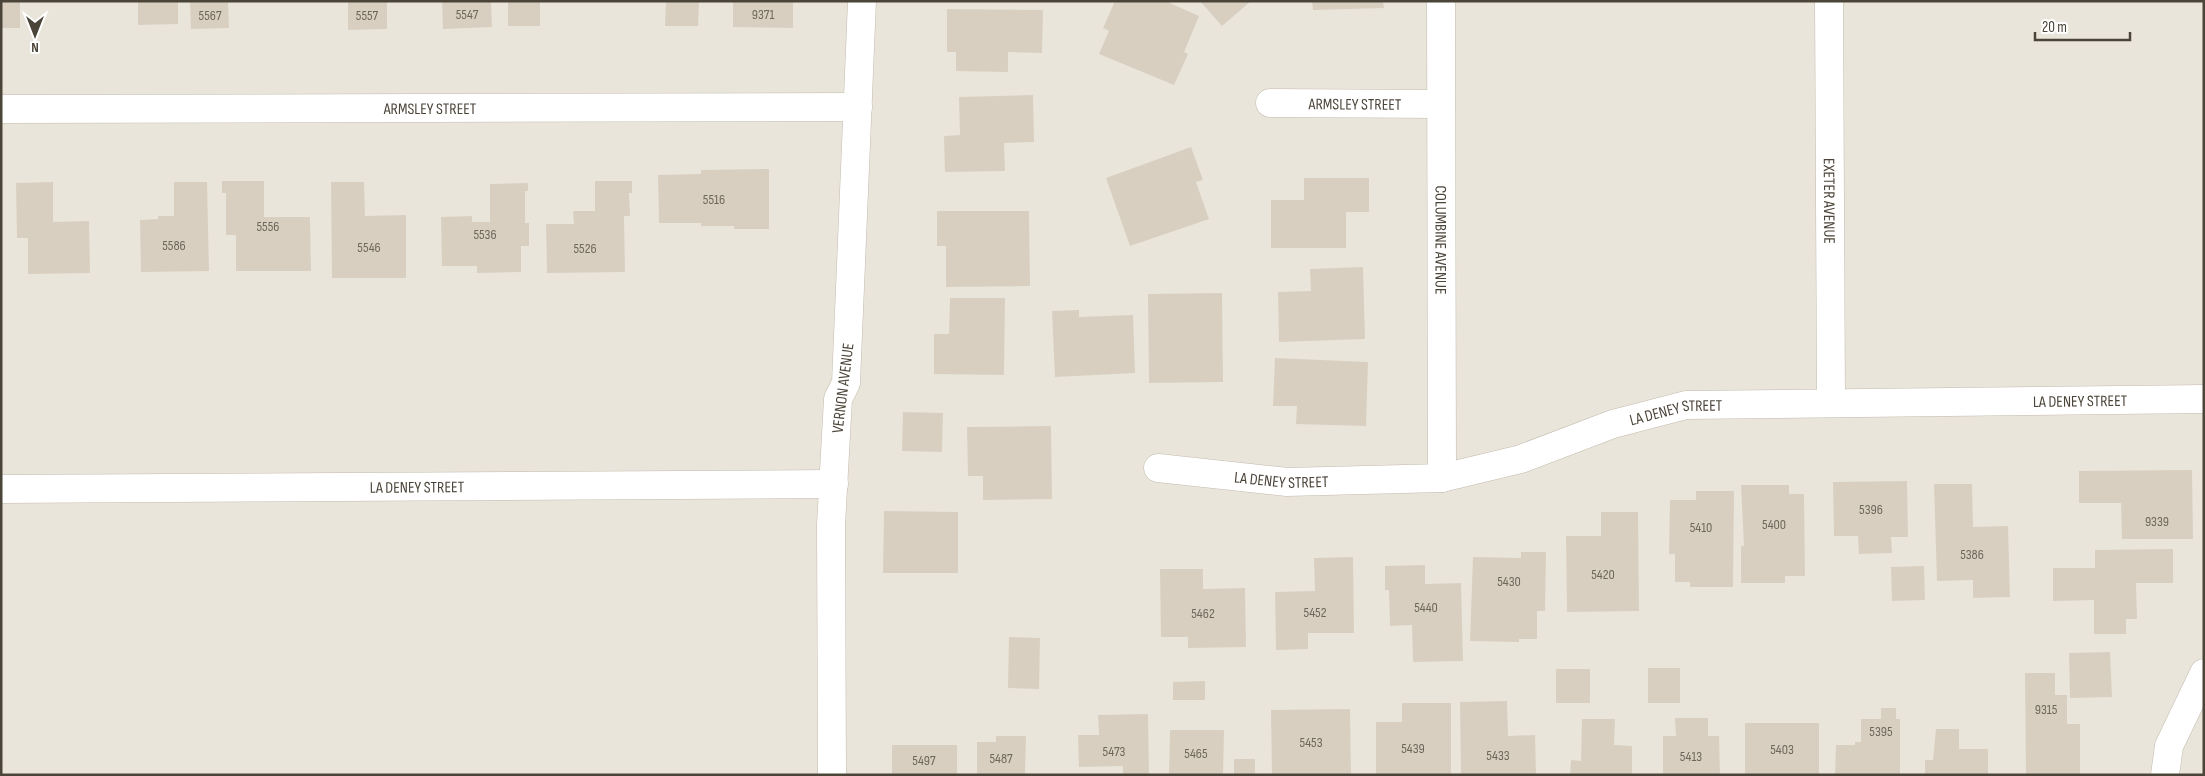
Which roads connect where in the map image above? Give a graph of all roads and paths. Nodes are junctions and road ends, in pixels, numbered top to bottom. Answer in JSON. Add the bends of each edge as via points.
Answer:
{"nodes":[{"id":1,"x":862,"y":1,"type":"edge"},
{"id":2,"x":1441,"y":1,"type":"edge"},
{"id":3,"x":1829,"y":1,"type":"edge"},
{"id":4,"x":1270,"y":103,"type":"dead end"},
{"id":5,"x":1441,"y":104,"type":"junction"},
{"id":6,"x":858,"y":107,"type":"junction"},
{"id":7,"x":1,"y":109,"type":"edge"},
{"id":8,"x":2204,"y":399,"type":"edge"},
{"id":9,"x":1831,"y":402,"type":"junction"},
{"id":10,"x":1158,"y":468,"type":"dead end"},
{"id":11,"x":1442,"y":478,"type":"junction"},
{"id":12,"x":834,"y":484,"type":"junction"},
{"id":13,"x":1,"y":489,"type":"edge"},
{"id":14,"x":2204,"y":673,"type":"edge"},
{"id":15,"x":832,"y":775,"type":"edge"},
{"id":16,"x":2165,"y":775,"type":"edge"}],
"edges":[{"from":1,"to":6,"type":"street","name":"VERNON AVENUE"},
{"from":2,"to":5,"type":"street","name":"COLUMBINE AVENUE"},
{"from":3,"to":9,"type":"street","name":"EXETER AVENUE"},
{"from":4,"to":5,"type":"street","name":"ARMSLEY STREET"},
{"from":5,"to":11,"type":"street","name":"COLUMBINE AVENUE"},
{"from":6,"to":7,"type":"street","name":"ARMSLEY STREET"},
{"from":6,"to":12,"type":"street","name":"VERNON AVENUE","via":[[846,383],[838,399]]},
{"from":8,"to":9,"type":"street","name":"LA DENEY STREET"},
{"from":9,"to":11,"type":"street","name":"LA DENEY STREET","via":[[1686,404],[1613,424],[1521,459]]},
{"from":10,"to":11,"type":"street","name":"LA DENEY STREET","via":[[1287,482]]},
{"from":12,"to":13,"type":"street","name":"LA DENEY STREET"},
{"from":12,"to":15,"type":"street","name":"VERNON AVENUE","via":[[831,525]]},
{"from":14,"to":16,"type":"street","via":[[2169,746]]}]}
